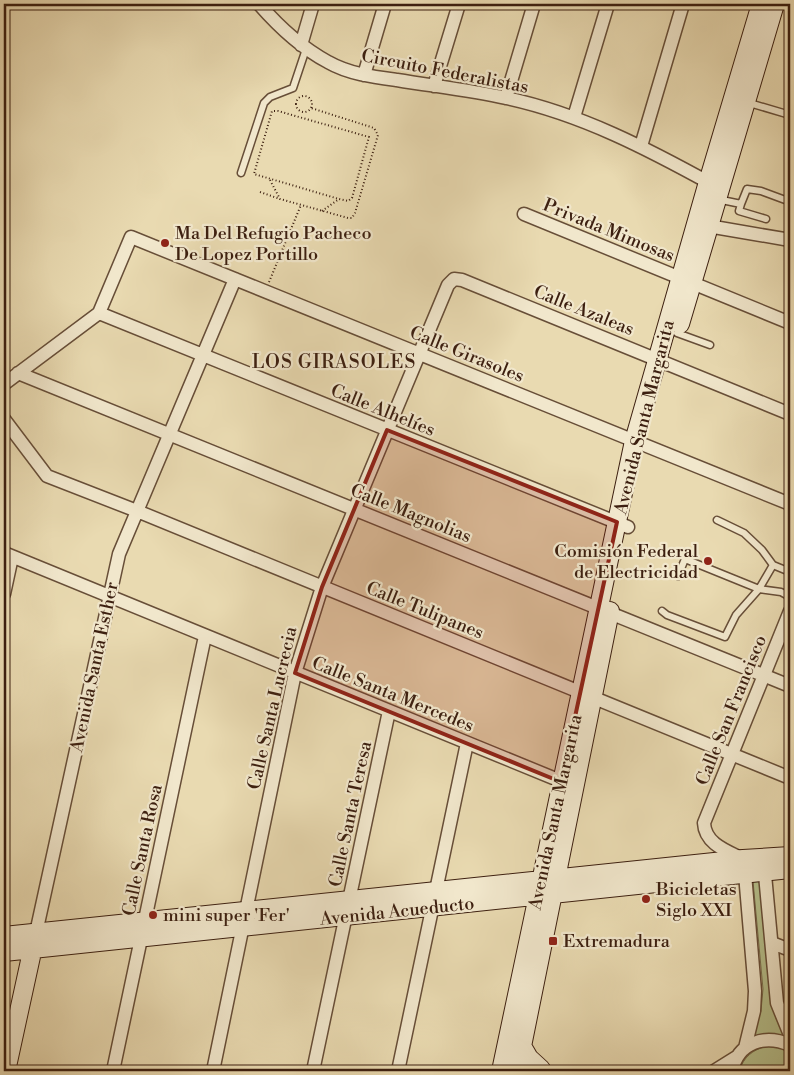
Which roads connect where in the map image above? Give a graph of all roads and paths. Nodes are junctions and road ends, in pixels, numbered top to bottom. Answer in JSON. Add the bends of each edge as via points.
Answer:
{"nodes":[{"id":1,"x":258,"y":4,"type":"edge"},
{"id":2,"x":313,"y":4,"type":"edge"},
{"id":3,"x":385,"y":4,"type":"edge"},
{"id":4,"x":459,"y":4,"type":"edge"},
{"id":5,"x":534,"y":4,"type":"edge"},
{"id":6,"x":608,"y":4,"type":"edge"},
{"id":7,"x":683,"y":4,"type":"edge"},
{"id":8,"x":761,"y":4,"type":"edge"},
{"id":9,"x":775,"y":4,"type":"edge"},
{"id":10,"x":304,"y":47,"type":"junction"},
{"id":11,"x":364,"y":75,"type":"junction"},
{"id":12,"x":434,"y":86,"type":"junction"},
{"id":13,"x":506,"y":98,"type":"junction"},
{"id":14,"x":745,"y":102,"type":"junction"},
{"id":15,"x":311,"y":108,"type":"junction"},
{"id":16,"x":790,"y":115,"type":"edge"},
{"id":17,"x":574,"y":118,"type":"junction"},
{"id":18,"x":641,"y":146,"type":"junction"},
{"id":19,"x":242,"y":174,"type":"dead end"},
{"id":20,"x":270,"y":180,"type":"junction"},
{"id":21,"x":714,"y":190,"type":"junction"},
{"id":22,"x":260,"y":192,"type":"dead end"},
{"id":23,"x":280,"y":198,"type":"junction"},
{"id":24,"x":339,"y":199,"type":"junction"},
{"id":25,"x":788,"y":201,"type":"dead end"},
{"id":26,"x":741,"y":204,"type":"junction"},
{"id":27,"x":300,"y":205,"type":"junction"},
{"id":28,"x":322,"y":211,"type":"junction"},
{"id":29,"x":524,"y":214,"type":"dead end"},
{"id":30,"x":766,"y":219,"type":"dead end"},
{"id":31,"x":708,"y":226,"type":"junction"},
{"id":32,"x":790,"y":240,"type":"edge"},
{"id":33,"x":234,"y":279,"type":"junction"},
{"id":34,"x":686,"y":280,"type":"junction"},
{"id":35,"x":448,"y":285,"type":"joint"},
{"id":36,"x":265,"y":291,"type":"junction"},
{"id":37,"x":99,"y":313,"type":"junction"},
{"id":38,"x":790,"y":323,"type":"edge"},
{"id":39,"x":677,"y":333,"type":"junction"},
{"id":40,"x":710,"y":345,"type":"dead end"},
{"id":41,"x":419,"y":353,"type":"junction"},
{"id":42,"x":201,"y":356,"type":"junction"},
{"id":43,"x":663,"y":361,"type":"junction"},
{"id":44,"x":18,"y":373,"type":"junction"},
{"id":45,"x":4,"y":384,"type":"edge"},
{"id":46,"x":790,"y":414,"type":"edge"},
{"id":47,"x":4,"y":420,"type":"edge"},
{"id":48,"x":387,"y":430,"type":"junction"},
{"id":49,"x":169,"y":434,"type":"junction"},
{"id":50,"x":639,"y":443,"type":"junction"},
{"id":51,"x":790,"y":504,"type":"edge"},
{"id":52,"x":354,"y":509,"type":"junction"},
{"id":53,"x":136,"y":511,"type":"junction"},
{"id":54,"x":717,"y":520,"type":"dead end"},
{"id":55,"x":622,"y":525,"type":"junction"},
{"id":56,"x":8,"y":555,"type":"edge"},
{"id":57,"x":773,"y":565,"type":"junction"},
{"id":58,"x":790,"y":572,"type":"edge"},
{"id":59,"x":678,"y":576,"type":"dead end"},
{"id":60,"x":322,"y":587,"type":"junction"},
{"id":61,"x":759,"y":589,"type":"junction"},
{"id":62,"x":4,"y":594,"type":"edge"},
{"id":63,"x":109,"y":596,"type":"junction"},
{"id":64,"x":790,"y":597,"type":"edge"},
{"id":65,"x":604,"y":610,"type":"junction"},
{"id":66,"x":662,"y":611,"type":"dead end"},
{"id":67,"x":790,"y":611,"type":"edge"},
{"id":68,"x":206,"y":636,"type":"junction"},
{"id":69,"x":295,"y":673,"type":"junction"},
{"id":70,"x":764,"y":675,"type":"junction"},
{"id":71,"x":790,"y":686,"type":"edge"},
{"id":72,"x":586,"y":695,"type":"junction"},
{"id":73,"x":389,"y":712,"type":"junction"},
{"id":74,"x":467,"y":744,"type":"junction"},
{"id":75,"x":732,"y":754,"type":"junction"},
{"id":76,"x":790,"y":778,"type":"edge"},
{"id":77,"x":568,"y":784,"type":"junction"},
{"id":78,"x":790,"y":856,"type":"edge"},
{"id":79,"x":764,"y":865,"type":"junction"},
{"id":80,"x":744,"y":867,"type":"junction"},
{"id":81,"x":790,"y":869,"type":"edge"},
{"id":82,"x":547,"y":888,"type":"junction"},
{"id":83,"x":434,"y":899,"type":"junction"},
{"id":84,"x":348,"y":908,"type":"junction"},
{"id":85,"x":246,"y":919,"type":"junction"},
{"id":86,"x":143,"y":930,"type":"junction"},
{"id":87,"x":4,"y":936,"type":"edge"},
{"id":88,"x":34,"y":941,"type":"junction"},
{"id":89,"x":772,"y":943,"type":"junction"},
{"id":90,"x":790,"y":950,"type":"edge"},
{"id":91,"x":4,"y":952,"type":"edge"},
{"id":92,"x":790,"y":1036,"type":"edge"},
{"id":93,"x":790,"y":1045,"type":"edge"},
{"id":94,"x":522,"y":1046,"type":"junction"},
{"id":95,"x":742,"y":1052,"type":"junction"},
{"id":96,"x":510,"y":1067,"type":"edge"},
{"id":97,"x":546,"y":1070,"type":"edge"},
{"id":98,"x":6,"y":1071,"type":"edge"},
{"id":99,"x":114,"y":1071,"type":"edge"},
{"id":100,"x":214,"y":1071,"type":"edge"},
{"id":101,"x":313,"y":1071,"type":"edge"},
{"id":102,"x":398,"y":1071,"type":"edge"},
{"id":103,"x":714,"y":1071,"type":"edge"},
{"id":104,"x":732,"y":1071,"type":"edge"}],
"edges":[{"from":1,"to":10,"type":"street","name":"Circuito Federalistas"},
{"from":2,"to":10,"type":"street"},
{"from":3,"to":11,"type":"street"},
{"from":4,"to":12,"type":"street"},
{"from":5,"to":13,"type":"street"},
{"from":6,"to":17,"type":"street"},
{"from":7,"to":18,"type":"street"},
{"from":8,"to":21,"type":"main road","name":"Avenida Santa Margarita"},
{"from":9,"to":14,"type":"main road","name":"Avenida Santa Margarita"},
{"from":10,"to":11,"type":"street","name":"Circuito Federalistas","via":[[329,63]]},
{"from":10,"to":19,"type":"lane","via":[[293,88],[270,97],[264,103]]},
{"from":11,"to":12,"type":"street","name":"Circuito Federalistas"},
{"from":12,"to":13,"type":"street","name":"Circuito Federalistas"},
{"from":13,"to":17,"type":"street","name":"Circuito Federalistas"},
{"from":14,"to":16,"type":"lane"},
{"from":14,"to":21,"type":"main road","name":"Avenida Santa Margarita"},
{"from":15,"to":15,"type":"path","via":[[302,112],[297,109],[298,99],[307,96],[312,103]]},
{"from":15,"to":28,"type":"path","via":[[374,128],[378,136],[352,218]]},
{"from":17,"to":18,"type":"street","name":"Circuito Federalistas"},
{"from":18,"to":21,"type":"street","name":"Circuito Federalistas"},
{"from":20,"to":23,"type":"path"},
{"from":20,"to":24,"type":"path"},
{"from":20,"to":24,"type":"path","via":[[256,176],[254,172],[275,110],[369,137],[352,198],[348,201]]},
{"from":21,"to":26,"type":"lane"},
{"from":21,"to":31,"type":"main road","name":"Avenida Santa Margarita"},
{"from":21,"to":34,"type":"main road","name":"Avenida Santa Margarita"},
{"from":22,"to":23,"type":"path"},
{"from":23,"to":27,"type":"path"},
{"from":24,"to":28,"type":"path"},
{"from":25,"to":26,"type":"lane","via":[[747,189]]},
{"from":26,"to":30,"type":"lane","via":[[739,211]]},
{"from":27,"to":28,"type":"path"},
{"from":27,"to":36,"type":"path"},
{"from":29,"to":34,"type":"street","name":"Privada Mimosas"},
{"from":31,"to":32,"type":"street"},
{"from":31,"to":34,"type":"main road","name":"Avenida Santa Margarita"},
{"from":33,"to":36,"type":"street","name":"Calle Girasoles"},
{"from":33,"to":37,"type":"street","name":"Calle Girasoles","via":[[131,237]]},
{"from":33,"to":42,"type":"street","name":"Avenida Santa Esther"},
{"from":34,"to":38,"type":"street","name":"Privada Mimosas"},
{"from":34,"to":39,"type":"main road","name":"Avenida Santa Margarita"},
{"from":34,"to":43,"type":"main road","name":"Avenida Santa Margarita"},
{"from":35,"to":41,"type":"street","name":"Calle Santa Lucrecia"},
{"from":35,"to":43,"type":"street","name":"Calle Azaleas","via":[[454,279],[462,280]]},
{"from":36,"to":41,"type":"street","name":"Calle Girasoles"},
{"from":37,"to":42,"type":"street","name":"Calle Alhelíes"},
{"from":37,"to":44,"type":"street"},
{"from":39,"to":40,"type":"lane"},
{"from":39,"to":43,"type":"main road","name":"Avenida Santa Margarita"},
{"from":41,"to":48,"type":"street","name":"Calle Santa Lucrecia"},
{"from":41,"to":50,"type":"street","name":"Calle Girasoles"},
{"from":42,"to":48,"type":"street","name":"Calle Alhelíes"},
{"from":42,"to":49,"type":"street","name":"Avenida Santa Esther"},
{"from":43,"to":46,"type":"street","name":"Calle Azaleas"},
{"from":43,"to":50,"type":"main road","name":"Avenida Santa Margarita"},
{"from":44,"to":45,"type":"street"},
{"from":44,"to":49,"type":"street","name":"Calle Magnolias"},
{"from":47,"to":53,"type":"street","name":"Calle Tulipanes","via":[[47,476]]},
{"from":48,"to":52,"type":"street","name":"Calle Santa Lucrecia"},
{"from":48,"to":55,"type":"street","name":"Calle Alhelíes"},
{"from":49,"to":52,"type":"street","name":"Calle Magnolias"},
{"from":49,"to":53,"type":"street","name":"Avenida Santa Esther"},
{"from":50,"to":51,"type":"street","name":"Calle Girasoles"},
{"from":50,"to":55,"type":"main road","name":"Avenida Santa Margarita"},
{"from":52,"to":60,"type":"street","name":"Calle Santa Lucrecia"},
{"from":52,"to":65,"type":"street","name":"Calle Magnolias"},
{"from":53,"to":60,"type":"street","name":"Calle Tulipanes"},
{"from":53,"to":63,"type":"street","name":"Avenida Santa Esther","via":[[119,554]]},
{"from":54,"to":57,"type":"lane","via":[[744,533]]},
{"from":55,"to":65,"type":"main road","name":"Avenida Santa Margarita"},
{"from":56,"to":62,"type":"street"},
{"from":56,"to":63,"type":"street","name":"Calle Santa Mercedes"},
{"from":57,"to":58,"type":"lane"},
{"from":57,"to":61,"type":"lane"},
{"from":59,"to":61,"type":"lane","via":[[685,559]]},
{"from":60,"to":69,"type":"street","name":"Calle Santa Lucrecia"},
{"from":60,"to":72,"type":"street","name":"Calle Tulipanes"},
{"from":61,"to":64,"type":"lane","via":[[782,592]]},
{"from":61,"to":66,"type":"lane","via":[[736,615],[725,636],[667,616]]},
{"from":63,"to":68,"type":"street","name":"Calle Santa Mercedes"},
{"from":63,"to":88,"type":"street","name":"Avenida Santa Esther"},
{"from":65,"to":70,"type":"street","name":"Calle Magnolias"},
{"from":65,"to":72,"type":"main road","name":"Avenida Santa Margarita"},
{"from":67,"to":70,"type":"street","name":"Calle San Francisco"},
{"from":68,"to":69,"type":"street","name":"Calle Santa Mercedes"},
{"from":68,"to":86,"type":"street","name":"Calle Santa Rosa"},
{"from":69,"to":73,"type":"street","name":"Calle Santa Mercedes"},
{"from":69,"to":85,"type":"street","name":"Calle Santa Lucrecia"},
{"from":70,"to":71,"type":"street","name":"Calle Magnolias"},
{"from":70,"to":75,"type":"street","name":"Calle San Francisco"},
{"from":72,"to":75,"type":"street","name":"Calle Tulipanes"},
{"from":72,"to":77,"type":"main road","name":"Avenida Santa Margarita"},
{"from":73,"to":74,"type":"street","name":"Calle Santa Mercedes"},
{"from":73,"to":84,"type":"street","name":"Calle Santa Teresa"},
{"from":74,"to":77,"type":"street","name":"Calle Santa Mercedes"},
{"from":74,"to":83,"type":"street"},
{"from":75,"to":76,"type":"street","name":"Calle Tulipanes"},
{"from":75,"to":80,"type":"street","name":"Calle San Francisco","via":[[704,830]]},
{"from":77,"to":82,"type":"main road","name":"Avenida Santa Margarita"},
{"from":78,"to":79,"type":"main road","name":"Avenida Acueducto"},
{"from":79,"to":80,"type":"main road","name":"Avenida Acueducto"},
{"from":79,"to":81,"type":"main road","name":"Avenida Acueducto"},
{"from":79,"to":89,"type":"street"},
{"from":80,"to":82,"type":"main road","name":"Avenida Acueducto"},
{"from":80,"to":95,"type":"street","via":[[755,991],[754,1010]]},
{"from":82,"to":83,"type":"main road","name":"Avenida Acueducto"},
{"from":82,"to":94,"type":"main road","name":"Avenida Santa Margarita"},
{"from":82,"to":96,"type":"main road","name":"Avenida Santa Margarita"},
{"from":83,"to":84,"type":"main road","name":"Avenida Acueducto"},
{"from":83,"to":102,"type":"street"},
{"from":84,"to":85,"type":"main road","name":"Avenida Acueducto"},
{"from":84,"to":101,"type":"street","name":"Calle Santa Teresa"},
{"from":85,"to":86,"type":"main road","name":"Avenida Acueducto"},
{"from":85,"to":100,"type":"street","name":"Calle Santa Lucrecia"},
{"from":86,"to":88,"type":"main road","name":"Avenida Acueducto"},
{"from":86,"to":99,"type":"street","name":"Calle Santa Rosa"},
{"from":87,"to":88,"type":"main road","name":"Avenida Acueducto"},
{"from":88,"to":91,"type":"main road","name":"Avenida Acueducto"},
{"from":88,"to":98,"type":"main road","name":"Avenida Santa Esther"},
{"from":89,"to":90,"type":"street"},
{"from":89,"to":92,"type":"street","via":[[777,1003]]},
{"from":93,"to":95,"type":"street","via":[[768,1040],[756,1042]]},
{"from":94,"to":96,"type":"main road","name":"Avenida Santa Margarita"},
{"from":94,"to":97,"type":"main road","via":[[529,1058]]},
{"from":95,"to":103,"type":"street"},
{"from":95,"to":104,"type":"street"},
{"from":96,"to":97,"type":"street"}]}
